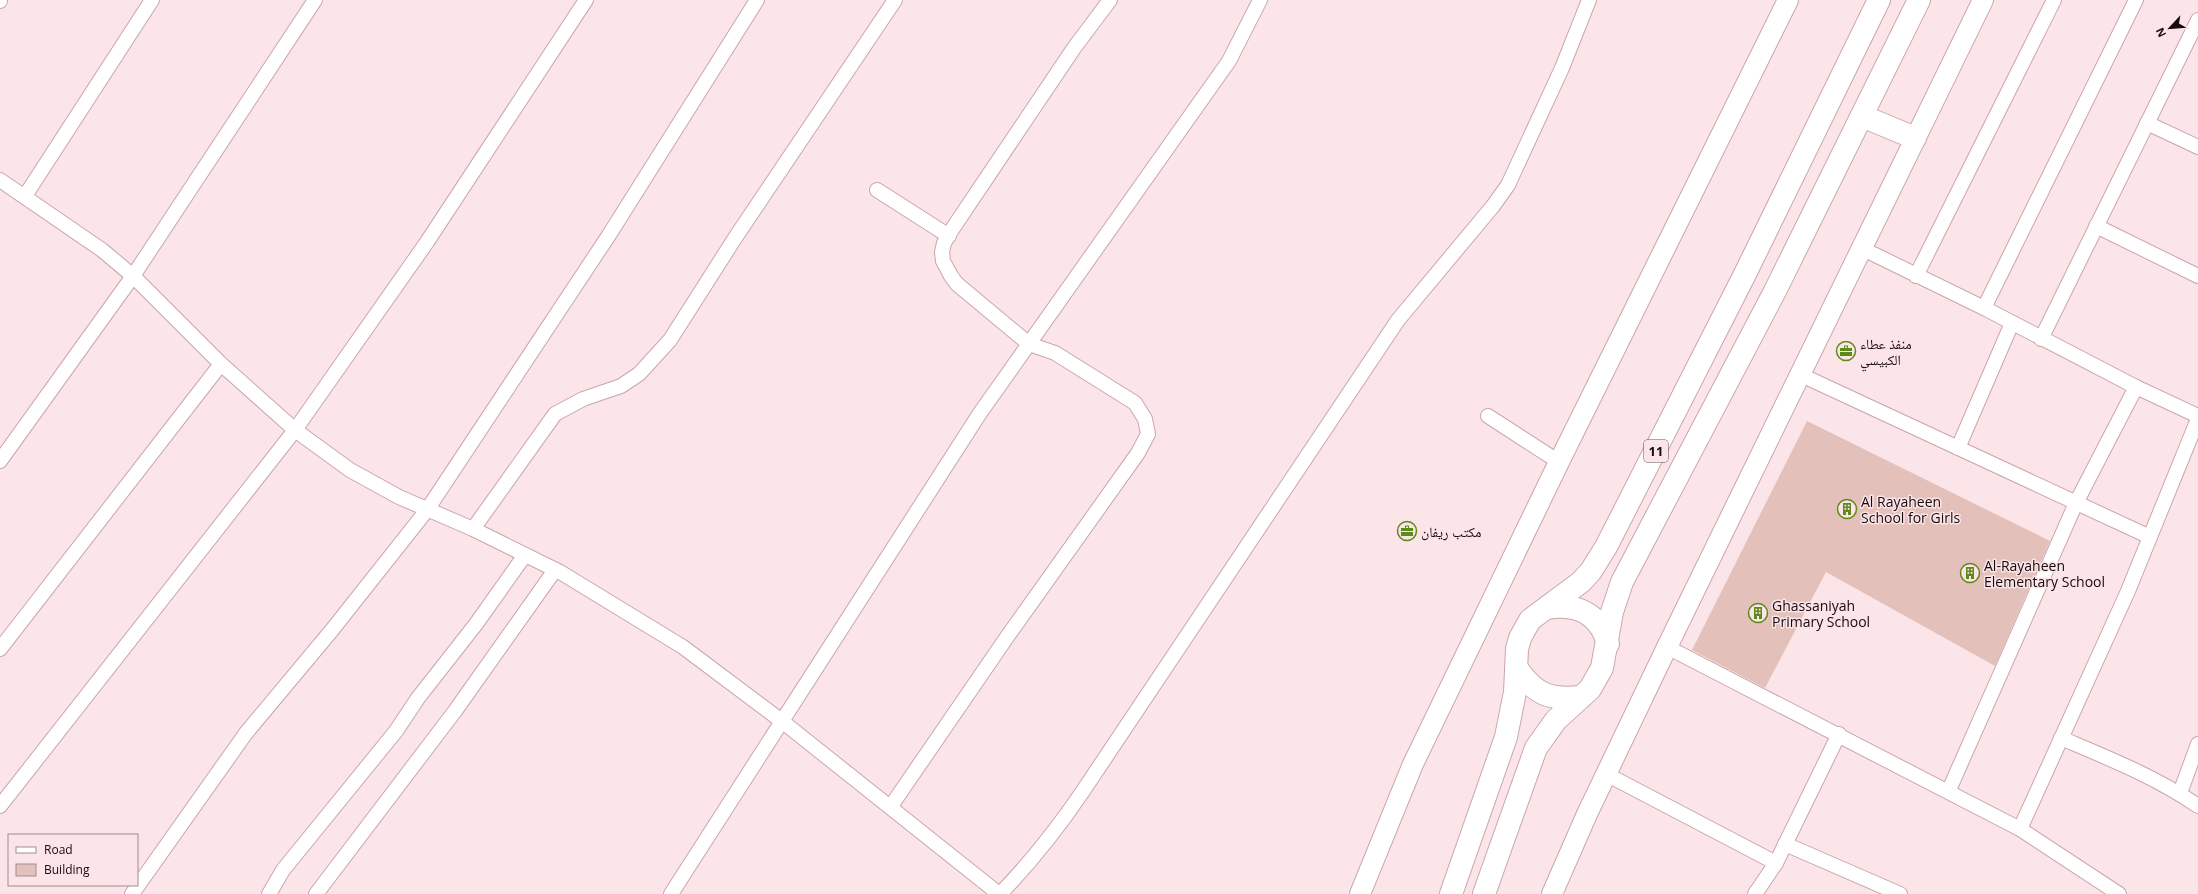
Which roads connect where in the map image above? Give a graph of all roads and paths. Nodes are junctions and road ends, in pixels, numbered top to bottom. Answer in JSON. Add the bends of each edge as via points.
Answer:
{"nodes":[{"id":1,"x":152,"y":0,"type":"edge"},
{"id":2,"x":315,"y":0,"type":"edge"},
{"id":3,"x":586,"y":0,"type":"edge"},
{"id":4,"x":757,"y":0,"type":"edge"},
{"id":5,"x":895,"y":0,"type":"edge"},
{"id":6,"x":1110,"y":0,"type":"edge"},
{"id":7,"x":1260,"y":0,"type":"edge"},
{"id":8,"x":1589,"y":0,"type":"edge"},
{"id":9,"x":1788,"y":0,"type":"edge"},
{"id":10,"x":1879,"y":0,"type":"edge"},
{"id":11,"x":1919,"y":0,"type":"edge"},
{"id":12,"x":1983,"y":0,"type":"edge"},
{"id":13,"x":2054,"y":0,"type":"edge"},
{"id":14,"x":2136,"y":0,"type":"edge"},
{"id":15,"x":2198,"y":20,"type":"edge"},
{"id":16,"x":2195,"y":35,"type":"edge"},
{"id":17,"x":1862,"y":116,"type":"junction"},
{"id":18,"x":2147,"y":123,"type":"junction"},
{"id":19,"x":1915,"y":138,"type":"junction"},
{"id":20,"x":2198,"y":147,"type":"edge"},
{"id":21,"x":0,"y":180,"type":"edge"},
{"id":22,"x":877,"y":190,"type":"dead end"},
{"id":23,"x":25,"y":196,"type":"junction"},
{"id":24,"x":2096,"y":226,"type":"junction"},
{"id":25,"x":949,"y":236,"type":"junction"},
{"id":26,"x":1861,"y":248,"type":"junction"},
{"id":27,"x":133,"y":276,"type":"junction"},
{"id":28,"x":1916,"y":276,"type":"junction"},
{"id":29,"x":2198,"y":276,"type":"edge"},
{"id":30,"x":1984,"y":308,"type":"junction"},
{"id":31,"x":2012,"y":324,"type":"junction"},
{"id":32,"x":2041,"y":338,"type":"junction"},
{"id":33,"x":1029,"y":344,"type":"junction"},
{"id":34,"x":222,"y":364,"type":"junction"},
{"id":35,"x":1799,"y":374,"type":"junction"},
{"id":36,"x":2136,"y":387,"type":"junction"},
{"id":37,"x":1488,"y":416,"type":"dead end"},
{"id":38,"x":2198,"y":417,"type":"edge"},
{"id":39,"x":295,"y":430,"type":"junction"},
{"id":40,"x":2194,"y":435,"type":"edge"},
{"id":41,"x":1958,"y":448,"type":"junction"},
{"id":42,"x":0,"y":461,"type":"edge"},
{"id":43,"x":1559,"y":462,"type":"junction"},
{"id":44,"x":2076,"y":503,"type":"junction"},
{"id":45,"x":427,"y":510,"type":"junction"},
{"id":46,"x":473,"y":529,"type":"junction"},
{"id":47,"x":2150,"y":537,"type":"junction"},
{"id":48,"x":525,"y":555,"type":"junction"},
{"id":49,"x":556,"y":570,"type":"junction"},
{"id":50,"x":1547,"y":608,"type":"junction"},
{"id":51,"x":1608,"y":644,"type":"junction"},
{"id":52,"x":1667,"y":647,"type":"junction"},
{"id":53,"x":0,"y":649,"type":"edge"},
{"id":54,"x":1518,"y":670,"type":"junction"},
{"id":55,"x":1581,"y":698,"type":"junction"},
{"id":56,"x":783,"y":722,"type":"junction"},
{"id":57,"x":1839,"y":734,"type":"junction"},
{"id":58,"x":2061,"y":738,"type":"junction"},
{"id":59,"x":2198,"y":744,"type":"edge"},
{"id":60,"x":1606,"y":774,"type":"junction"},
{"id":61,"x":1949,"y":790,"type":"junction"},
{"id":62,"x":2180,"y":793,"type":"junction"},
{"id":63,"x":0,"y":806,"type":"edge"},
{"id":64,"x":891,"y":806,"type":"junction"},
{"id":65,"x":2198,"y":806,"type":"edge"},
{"id":66,"x":2020,"y":829,"type":"junction"},
{"id":67,"x":1785,"y":844,"type":"junction"},
{"id":68,"x":1776,"y":863,"type":"junction"},
{"id":69,"x":138,"y":886,"type":"edge"},
{"id":70,"x":1451,"y":889,"type":"edge"},
{"id":71,"x":269,"y":894,"type":"edge"},
{"id":72,"x":316,"y":894,"type":"edge"},
{"id":73,"x":671,"y":894,"type":"edge"},
{"id":74,"x":1000,"y":894,"type":"edge"},
{"id":75,"x":1360,"y":894,"type":"edge"},
{"id":76,"x":1484,"y":894,"type":"edge"},
{"id":77,"x":1552,"y":894,"type":"edge"},
{"id":78,"x":1755,"y":894,"type":"edge"},
{"id":79,"x":1900,"y":894,"type":"edge"},
{"id":80,"x":2119,"y":894,"type":"edge"}],
"edges":[{"from":1,"to":23,"type":"street"},
{"from":2,"to":27,"type":"street"},
{"from":3,"to":39,"type":"street","via":[[426,242]]},
{"from":4,"to":45,"type":"street","via":[[609,235]]},
{"from":5,"to":46,"type":"street","via":[[735,238],[670,340],[640,374],[621,386],[583,399],[555,414]]},
{"from":6,"to":25,"type":"street","via":[[1070,55]]},
{"from":7,"to":33,"type":"street","via":[[1229,61]]},
{"from":8,"to":74,"type":"street","via":[[1562,68],[1508,185],[1494,206],[1398,320],[1083,791],[1050,838]]},
{"from":9,"to":43,"type":"main road"},
{"from":10,"to":50,"type":"highway","number":"11","via":[[1749,267],[1606,548],[1591,572],[1571,592]]},
{"from":11,"to":17,"type":"highway","number":"11"},
{"from":12,"to":19,"type":"main road"},
{"from":13,"to":28,"type":"street"},
{"from":14,"to":30,"type":"street"},
{"from":15,"to":16,"type":"street"},
{"from":16,"to":18,"type":"street"},
{"from":17,"to":19,"type":"highway"},
{"from":17,"to":51,"type":"highway","number":"11","via":[[1775,291],[1622,582],[1612,612]]},
{"from":18,"to":20,"type":"street"},
{"from":18,"to":24,"type":"street"},
{"from":19,"to":26,"type":"main road"},
{"from":21,"to":23,"type":"street"},
{"from":22,"to":25,"type":"street"},
{"from":23,"to":27,"type":"street","via":[[102,250]]},
{"from":24,"to":29,"type":"street"},
{"from":24,"to":32,"type":"street"},
{"from":25,"to":33,"type":"street","via":[[942,252],[943,261],[951,276]]},
{"from":26,"to":28,"type":"street"},
{"from":26,"to":35,"type":"main road"},
{"from":27,"to":34,"type":"street"},
{"from":27,"to":42,"type":"street"},
{"from":28,"to":30,"type":"street"},
{"from":30,"to":31,"type":"street"},
{"from":31,"to":32,"type":"street"},
{"from":31,"to":41,"type":"street"},
{"from":32,"to":36,"type":"street"},
{"from":33,"to":56,"type":"street","via":[[980,413]]},
{"from":33,"to":64,"type":"street","via":[[1055,353],[1123,394],[1140,409],[1148,434],[1138,453]]},
{"from":34,"to":39,"type":"street"},
{"from":34,"to":53,"type":"street"},
{"from":35,"to":41,"type":"street"},
{"from":35,"to":52,"type":"main road"},
{"from":36,"to":38,"type":"street"},
{"from":36,"to":44,"type":"street"},
{"from":37,"to":43,"type":"street"},
{"from":38,"to":40,"type":"street"},
{"from":39,"to":45,"type":"street","via":[[350,470]]},
{"from":39,"to":63,"type":"street"},
{"from":40,"to":47,"type":"street"},
{"from":41,"to":44,"type":"street"},
{"from":43,"to":75,"type":"main road","via":[[1413,764]]},
{"from":44,"to":47,"type":"street"},
{"from":44,"to":61,"type":"street"},
{"from":45,"to":46,"type":"street"},
{"from":45,"to":69,"type":"street","via":[[246,733]]},
{"from":46,"to":48,"type":"street"},
{"from":47,"to":58,"type":"street","via":[[2128,592]]},
{"from":48,"to":49,"type":"street"},
{"from":48,"to":71,"type":"street","via":[[396,731],[282,870]]},
{"from":49,"to":56,"type":"street","via":[[682,647]]},
{"from":49,"to":72,"type":"street","via":[[455,711]]},
{"from":50,"to":51,"type":"highway","via":[[1564,605],[1580,609],[1594,618],[1604,632]]},
{"from":50,"to":54,"type":"highway","number":"11","via":[[1530,620],[1524,629],[1517,649]]},
{"from":51,"to":55,"type":"highway","number":"11","via":[[1597,679]]},
{"from":52,"to":57,"type":"street"},
{"from":52,"to":60,"type":"main road"},
{"from":54,"to":55,"type":"highway","via":[[1529,684],[1544,695],[1563,699]]},
{"from":54,"to":70,"type":"highway","number":"11","via":[[1506,737]]},
{"from":55,"to":76,"type":"highway","number":"11","via":[[1556,720],[1536,748]]},
{"from":56,"to":64,"type":"street"},
{"from":56,"to":73,"type":"street"},
{"from":57,"to":61,"type":"street"},
{"from":57,"to":67,"type":"street"},
{"from":58,"to":62,"type":"street"},
{"from":58,"to":66,"type":"street"},
{"from":59,"to":62,"type":"street"},
{"from":60,"to":68,"type":"street"},
{"from":60,"to":77,"type":"main road"},
{"from":61,"to":66,"type":"street"},
{"from":62,"to":65,"type":"street"},
{"from":64,"to":74,"type":"street"},
{"from":66,"to":80,"type":"street"},
{"from":67,"to":68,"type":"street"},
{"from":67,"to":79,"type":"street"},
{"from":68,"to":78,"type":"street"}]}
